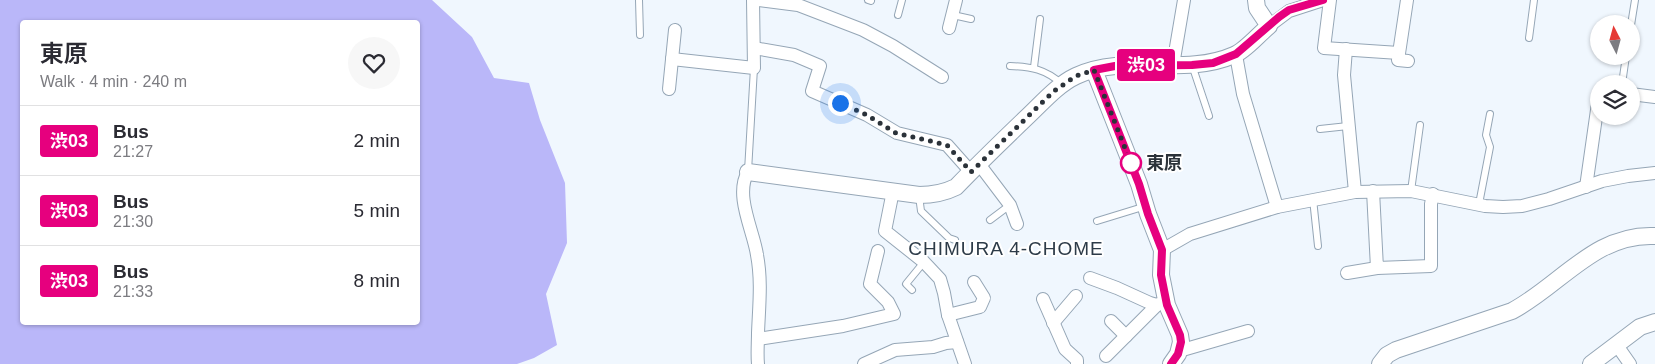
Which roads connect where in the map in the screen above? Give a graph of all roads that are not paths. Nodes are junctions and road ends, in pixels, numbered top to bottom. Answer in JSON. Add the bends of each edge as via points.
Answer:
{"nodes":[{"id":1,"x":639,"y":0,"type":"edge"},
{"id":2,"x":753,"y":0,"type":"edge"},
{"id":3,"x":759,"y":0,"type":"edge"},
{"id":4,"x":902,"y":0,"type":"edge"},
{"id":5,"x":956,"y":0,"type":"edge"},
{"id":6,"x":1184,"y":0,"type":"edge"},
{"id":7,"x":1256,"y":0,"type":"edge"},
{"id":8,"x":1323,"y":0,"type":"edge"},
{"id":9,"x":1330,"y":0,"type":"edge"},
{"id":10,"x":1407,"y":0,"type":"edge"},
{"id":11,"x":1534,"y":0,"type":"edge"},
{"id":12,"x":1635,"y":0,"type":"edge"},
{"id":13,"x":898,"y":15,"type":"dead end"},
{"id":14,"x":953,"y":15,"type":"junction"},
{"id":15,"x":1633,"y":15,"type":"edge"},
{"id":16,"x":971,"y":18,"type":"dead end"},
{"id":17,"x":1040,"y":19,"type":"dead end"},
{"id":18,"x":1268,"y":26,"type":"junction"},
{"id":19,"x":949,"y":28,"type":"dead end"},
{"id":20,"x":675,"y":30,"type":"dead end"},
{"id":21,"x":640,"y":36,"type":"dead end"},
{"id":22,"x":1529,"y":38,"type":"dead end"},
{"id":23,"x":754,"y":48,"type":"junction"},
{"id":24,"x":1346,"y":50,"type":"junction"},
{"id":25,"x":1236,"y":54,"type":"junction"},
{"id":26,"x":672,"y":59,"type":"junction"},
{"id":27,"x":1173,"y":65,"type":"junction"},
{"id":28,"x":1192,"y":65,"type":"junction"},
{"id":29,"x":1010,"y":66,"type":"dead end"},
{"id":30,"x":1034,"y":67,"type":"junction"},
{"id":31,"x":754,"y":68,"type":"junction"},
{"id":32,"x":1094,"y":70,"type":"junction"},
{"id":33,"x":942,"y":77,"type":"dead end"},
{"id":34,"x":1062,"y":84,"type":"junction"},
{"id":35,"x":669,"y":89,"type":"dead end"},
{"id":36,"x":1640,"y":95,"type":"edge"},
{"id":37,"x":1655,"y":97,"type":"edge"},
{"id":38,"x":1490,"y":114,"type":"dead end"},
{"id":39,"x":1209,"y":116,"type":"dead end"},
{"id":40,"x":1420,"y":125,"type":"dead end"},
{"id":41,"x":1595,"y":125,"type":"edge"},
{"id":42,"x":1348,"y":126,"type":"junction"},
{"id":43,"x":1320,"y":130,"type":"dead end"},
{"id":44,"x":1410,"y":133,"type":"dead end"},
{"id":45,"x":1419,"y":134,"type":"junction"},
{"id":46,"x":975,"y":168,"type":"junction"},
{"id":47,"x":748,"y":172,"type":"junction"},
{"id":48,"x":1655,"y":172,"type":"edge"},
{"id":49,"x":1586,"y":187,"type":"junction"},
{"id":50,"x":894,"y":191,"type":"junction"},
{"id":51,"x":1411,"y":191,"type":"junction"},
{"id":52,"x":1355,"y":192,"type":"junction"},
{"id":53,"x":1373,"y":192,"type":"junction"},
{"id":54,"x":1433,"y":194,"type":"junction"},
{"id":55,"x":919,"y":195,"type":"junction"},
{"id":56,"x":1314,"y":199,"type":"junction"},
{"id":57,"x":1010,"y":204,"type":"junction"},
{"id":58,"x":1479,"y":204,"type":"junction"},
{"id":59,"x":1146,"y":206,"type":"junction"},
{"id":60,"x":1277,"y":207,"type":"junction"},
{"id":61,"x":990,"y":220,"type":"dead end"},
{"id":62,"x":1097,"y":221,"type":"dead end"},
{"id":63,"x":1017,"y":224,"type":"dead end"},
{"id":64,"x":941,"y":230,"type":"junction"},
{"id":65,"x":935,"y":235,"type":"dead end"},
{"id":66,"x":1655,"y":236,"type":"edge"},
{"id":67,"x":955,"y":240,"type":"dead end"},
{"id":68,"x":1318,"y":246,"type":"dead end"},
{"id":69,"x":1162,"y":250,"type":"junction"},
{"id":70,"x":878,"y":251,"type":"dead end"},
{"id":71,"x":924,"y":262,"type":"junction"},
{"id":72,"x":1377,"y":268,"type":"junction"},
{"id":73,"x":1347,"y":273,"type":"dead end"},
{"id":74,"x":1090,"y":278,"type":"dead end"},
{"id":75,"x":980,"y":286,"type":"dead end"},
{"id":76,"x":912,"y":290,"type":"dead end"},
{"id":77,"x":1076,"y":296,"type":"dead end"},
{"id":78,"x":1043,"y":299,"type":"dead end"},
{"id":79,"x":1162,"y":303,"type":"junction"},
{"id":80,"x":948,"y":315,"type":"junction"},
{"id":81,"x":1111,"y":321,"type":"dead end"},
{"id":82,"x":1655,"y":322,"type":"edge"},
{"id":83,"x":1053,"y":323,"type":"junction"},
{"id":84,"x":1248,"y":331,"type":"dead end"},
{"id":85,"x":1126,"y":336,"type":"junction"},
{"id":86,"x":758,"y":339,"type":"junction"},
{"id":87,"x":957,"y":342,"type":"junction"},
{"id":88,"x":1616,"y":344,"type":"junction"},
{"id":89,"x":1106,"y":356,"type":"dead end"},
{"id":90,"x":1175,"y":357,"type":"edge"},
{"id":91,"x":871,"y":362,"type":"edge"},
{"id":92,"x":758,"y":364,"type":"edge"},
{"id":93,"x":965,"y":364,"type":"edge"},
{"id":94,"x":1077,"y":364,"type":"edge"},
{"id":95,"x":1380,"y":364,"type":"edge"},
{"id":96,"x":1591,"y":364,"type":"edge"},
{"id":97,"x":1630,"y":364,"type":"edge"}],
"edges":[{"from":1,"to":21,"type":"lane"},
{"from":2,"to":23,"type":"street"},
{"from":3,"to":33,"type":"street","via":[[798,5],[863,30]]},
{"from":4,"to":13,"type":"lane"},
{"from":5,"to":14,"type":"street"},
{"from":6,"to":27,"type":"street"},
{"from":7,"to":18,"type":"street"},
{"from":8,"to":18,"type":"street","via":[[1289,10]]},
{"from":9,"to":24,"type":"street","via":[[1324,48]]},
{"from":10,"to":24,"type":"street","via":[[1403,57]]},
{"from":11,"to":22,"type":"lane"},
{"from":12,"to":15,"type":"lane"},
{"from":14,"to":16,"type":"lane"},
{"from":14,"to":19,"type":"street"},
{"from":17,"to":30,"type":"lane"},
{"from":18,"to":25,"type":"street"},
{"from":20,"to":26,"type":"street"},
{"from":23,"to":31,"type":"street"},
{"from":23,"to":46,"type":"street","via":[[794,55],[820,66],[812,91],[867,115],[896,133],[947,145]]},
{"from":24,"to":42,"type":"street","via":[[1344,76],[1352,104]]},
{"from":25,"to":28,"type":"street","via":[[1213,63]]},
{"from":25,"to":60,"type":"street","via":[[1243,94]]},
{"from":26,"to":31,"type":"street"},
{"from":26,"to":35,"type":"street"},
{"from":27,"to":28,"type":"street"},
{"from":27,"to":32,"type":"street","via":[[1115,66]]},
{"from":28,"to":39,"type":"lane"},
{"from":29,"to":30,"type":"lane"},
{"from":30,"to":34,"type":"lane"},
{"from":31,"to":47,"type":"lane"},
{"from":32,"to":34,"type":"street"},
{"from":32,"to":59,"type":"street"},
{"from":34,"to":46,"type":"street"},
{"from":36,"to":37,"type":"street"},
{"from":38,"to":58,"type":"lane","via":[[1483,135],[1490,147]]},
{"from":40,"to":45,"type":"lane"},
{"from":41,"to":49,"type":"street"},
{"from":42,"to":43,"type":"lane"},
{"from":42,"to":52,"type":"street"},
{"from":44,"to":45,"type":"lane"},
{"from":45,"to":51,"type":"lane"},
{"from":46,"to":55,"type":"street","via":[[956,187],[946,192]]},
{"from":46,"to":57,"type":"street"},
{"from":47,"to":50,"type":"street"},
{"from":47,"to":86,"type":"street","via":[[744,198],[760,280]]},
{"from":48,"to":49,"type":"street"},
{"from":49,"to":58,"type":"street","via":[[1522,206]]},
{"from":50,"to":55,"type":"street"},
{"from":50,"to":71,"type":"street","via":[[885,231]]},
{"from":51,"to":53,"type":"street"},
{"from":51,"to":54,"type":"street"},
{"from":52,"to":53,"type":"street"},
{"from":52,"to":56,"type":"street"},
{"from":53,"to":72,"type":"street"},
{"from":54,"to":58,"type":"street"},
{"from":54,"to":72,"type":"street","via":[[1431,266]]},
{"from":55,"to":64,"type":"lane","via":[[921,211]]},
{"from":56,"to":60,"type":"street"},
{"from":56,"to":68,"type":"lane"},
{"from":57,"to":61,"type":"lane"},
{"from":57,"to":63,"type":"street"},
{"from":59,"to":62,"type":"lane"},
{"from":59,"to":69,"type":"street"},
{"from":60,"to":69,"type":"street","via":[[1190,234]]},
{"from":64,"to":65,"type":"lane"},
{"from":64,"to":67,"type":"lane"},
{"from":66,"to":95,"type":"street","via":[[1623,238],[1608,244],[1526,304],[1396,350]]},
{"from":69,"to":79,"type":"street"},
{"from":70,"to":86,"type":"street","via":[[870,284],[888,302],[894,314],[843,326],[806,329]]},
{"from":71,"to":76,"type":"lane","via":[[906,284]]},
{"from":71,"to":80,"type":"street","via":[[940,279]]},
{"from":72,"to":73,"type":"street"},
{"from":74,"to":79,"type":"street","via":[[1150,303]]},
{"from":75,"to":80,"type":"street","via":[[984,298],[980,307]]},
{"from":77,"to":83,"type":"street"},
{"from":78,"to":83,"type":"street"},
{"from":79,"to":85,"type":"street"},
{"from":79,"to":90,"type":"street","via":[[1180,335]]},
{"from":80,"to":87,"type":"street"},
{"from":81,"to":85,"type":"street"},
{"from":82,"to":88,"type":"street","via":[[1640,327]]},
{"from":83,"to":94,"type":"street","via":[[1065,349]]},
{"from":84,"to":90,"type":"street"},
{"from":85,"to":89,"type":"street"},
{"from":86,"to":92,"type":"street"},
{"from":87,"to":91,"type":"street","via":[[895,350]]},
{"from":87,"to":93,"type":"street"},
{"from":88,"to":96,"type":"street"},
{"from":88,"to":97,"type":"street"}]}
